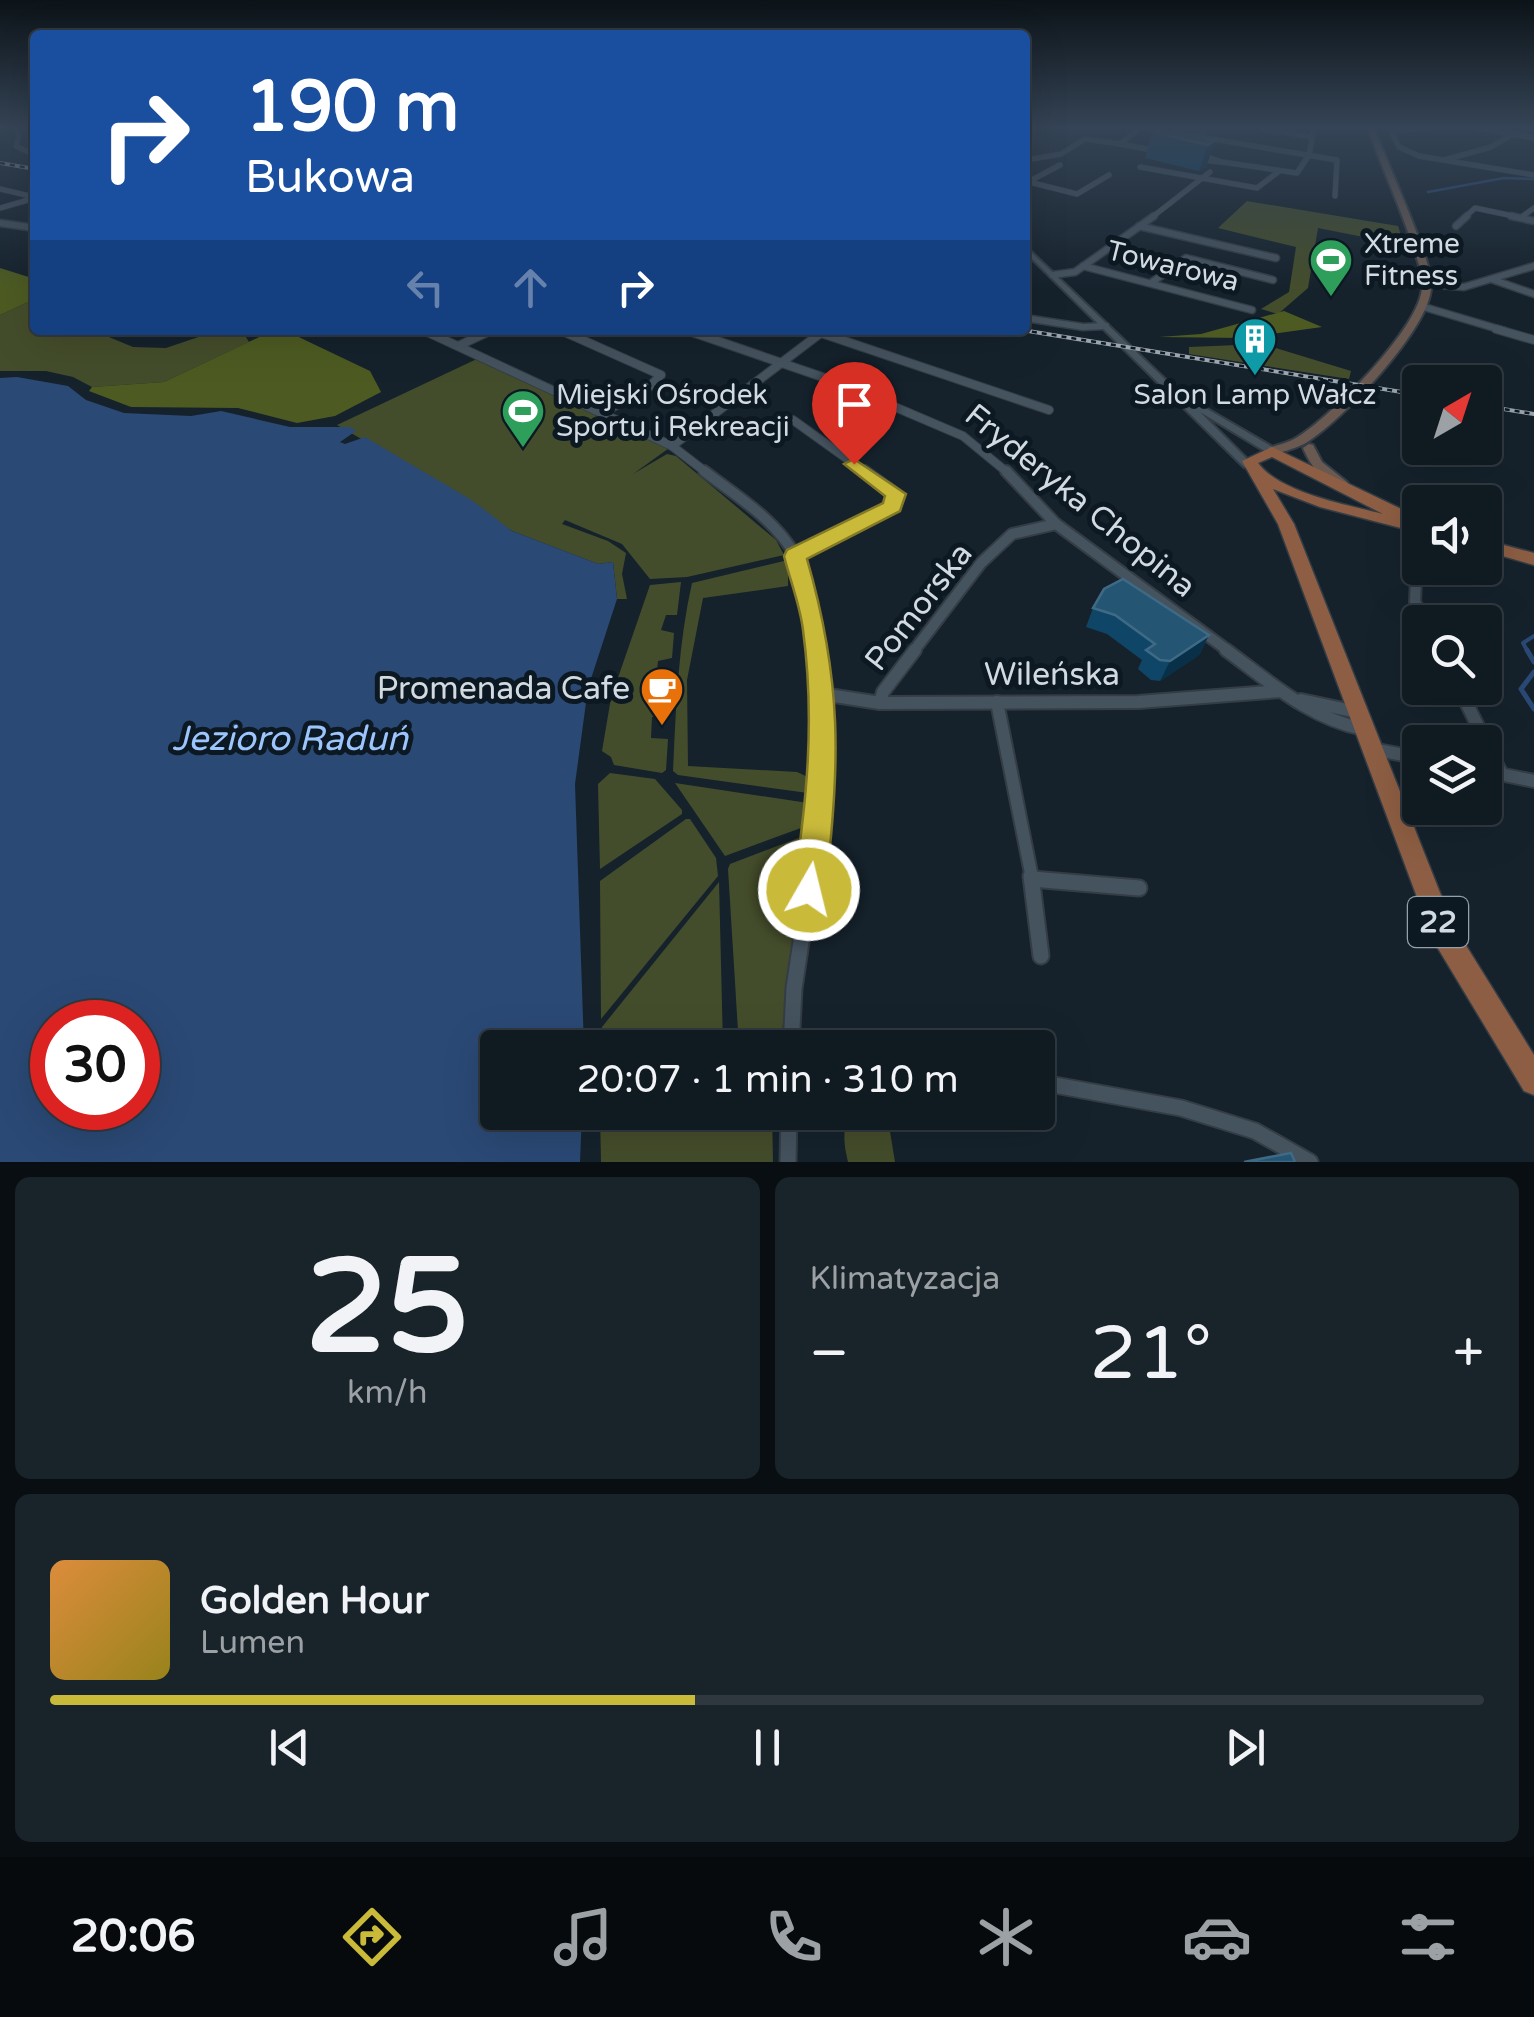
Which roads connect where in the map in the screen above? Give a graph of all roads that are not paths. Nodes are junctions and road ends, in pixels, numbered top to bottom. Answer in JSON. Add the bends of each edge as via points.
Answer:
{"nodes":[{"id":1,"x":1097,"y":182,"type":"edge"},
{"id":2,"x":1199,"y":182,"type":"edge"},
{"id":3,"x":1228,"y":182,"type":"edge"},
{"id":4,"x":1267,"y":182,"type":"edge"},
{"id":5,"x":1336,"y":182,"type":"edge"},
{"id":6,"x":1390,"y":182,"type":"edge"},
{"id":7,"x":1030,"y":183,"type":"edge"},
{"id":8,"x":0,"y":189,"type":"edge"},
{"id":9,"x":1335,"y":196,"type":"dead end"},
{"id":10,"x":30,"y":197,"type":"edge"},
{"id":11,"x":30,"y":199,"type":"edge"},
{"id":12,"x":0,"y":208,"type":"edge"},
{"id":13,"x":1534,"y":208,"type":"edge"},
{"id":14,"x":1520,"y":218,"type":"junction"},
{"id":15,"x":1534,"y":221,"type":"edge"},
{"id":16,"x":0,"y":224,"type":"edge"},
{"id":17,"x":1139,"y":226,"type":"junction"},
{"id":18,"x":1456,"y":226,"type":"dead end"},
{"id":19,"x":30,"y":227,"type":"edge"},
{"id":20,"x":1030,"y":253,"type":"edge"},
{"id":21,"x":1276,"y":258,"type":"dead end"},
{"id":22,"x":1083,"y":266,"type":"junction"},
{"id":23,"x":1534,"y":266,"type":"edge"},
{"id":24,"x":1052,"y":275,"type":"junction"},
{"id":25,"x":1490,"y":278,"type":"junction"},
{"id":26,"x":1273,"y":280,"type":"dead end"},
{"id":27,"x":1150,"y":283,"type":"junction"},
{"id":28,"x":1427,"y":284,"type":"junction"},
{"id":29,"x":1534,"y":294,"type":"edge"},
{"id":30,"x":1424,"y":307,"type":"junction"},
{"id":31,"x":1252,"y":310,"type":"dead end"},
{"id":32,"x":1030,"y":319,"type":"edge"},
{"id":33,"x":1106,"y":326,"type":"junction"},
{"id":34,"x":434,"y":335,"type":"edge"},
{"id":35,"x":481,"y":335,"type":"edge"},
{"id":36,"x":571,"y":335,"type":"edge"},
{"id":37,"x":700,"y":335,"type":"edge"},
{"id":38,"x":819,"y":335,"type":"edge"},
{"id":39,"x":832,"y":335,"type":"edge"},
{"id":40,"x":1534,"y":340,"type":"edge"},
{"id":41,"x":458,"y":346,"type":"junction"},
{"id":42,"x":780,"y":364,"type":"junction"},
{"id":43,"x":1172,"y":389,"type":"junction"},
{"id":44,"x":1049,"y":410,"type":"dead end"},
{"id":45,"x":602,"y":413,"type":"junction"},
{"id":46,"x":794,"y":420,"type":"dead end"},
{"id":47,"x":1315,"y":430,"type":"junction"},
{"id":48,"x":672,"y":446,"type":"junction"},
{"id":49,"x":1308,"y":448,"type":"junction"},
{"id":50,"x":1272,"y":451,"type":"junction"},
{"id":51,"x":1252,"y":469,"type":"junction"},
{"id":52,"x":1307,"y":470,"type":"junction"},
{"id":53,"x":1297,"y":493,"type":"junction"},
{"id":54,"x":1358,"y":496,"type":"junction"},
{"id":55,"x":1402,"y":517,"type":"edge"},
{"id":56,"x":1402,"y":521,"type":"edge"},
{"id":57,"x":1056,"y":524,"type":"junction"},
{"id":58,"x":1286,"y":524,"type":"junction"},
{"id":59,"x":1502,"y":551,"type":"edge"},
{"id":60,"x":795,"y":556,"type":"junction"},
{"id":61,"x":1534,"y":559,"type":"edge"},
{"id":62,"x":1284,"y":692,"type":"junction"},
{"id":63,"x":822,"y":694,"type":"junction"},
{"id":64,"x":996,"y":702,"type":"junction"},
{"id":65,"x":880,"y":703,"type":"junction"},
{"id":66,"x":1364,"y":730,"type":"junction"},
{"id":67,"x":1402,"y":749,"type":"edge"},
{"id":68,"x":1502,"y":775,"type":"edge"},
{"id":69,"x":1534,"y":781,"type":"edge"},
{"id":70,"x":1032,"y":879,"type":"junction"},
{"id":71,"x":1139,"y":888,"type":"dead end"},
{"id":72,"x":1042,"y":956,"type":"dead end"},
{"id":73,"x":792,"y":1030,"type":"edge"},
{"id":74,"x":1534,"y":1080,"type":"edge"},
{"id":75,"x":1055,"y":1085,"type":"edge"},
{"id":76,"x":789,"y":1130,"type":"edge"},
{"id":77,"x":788,"y":1162,"type":"edge"},
{"id":78,"x":1310,"y":1162,"type":"edge"}],
"edges":[{"from":1,"to":7,"type":"street","via":[[1077,194]]},
{"from":2,"to":17,"type":"street"},
{"from":3,"to":4,"type":"street","via":[[1261,188]]},
{"from":5,"to":9,"type":"street"},
{"from":6,"to":28,"type":"main road"},
{"from":8,"to":10,"type":"street"},
{"from":11,"to":12,"type":"street"},
{"from":13,"to":14,"type":"street"},
{"from":14,"to":15,"type":"street"},
{"from":14,"to":18,"type":"street","via":[[1476,208]]},
{"from":16,"to":19,"type":"street"},
{"from":17,"to":21,"type":"street"},
{"from":17,"to":22,"type":"street"},
{"from":20,"to":24,"type":"street"},
{"from":22,"to":24,"type":"street"},
{"from":22,"to":27,"type":"street","name":"Towarowa"},
{"from":23,"to":25,"type":"street"},
{"from":24,"to":33,"type":"street"},
{"from":25,"to":28,"type":"street","via":[[1464,287]]},
{"from":25,"to":29,"type":"street"},
{"from":26,"to":27,"type":"street","via":[[1186,258]]},
{"from":27,"to":31,"type":"street","name":"Towarowa"},
{"from":28,"to":30,"type":"main road"},
{"from":30,"to":40,"type":"street"},
{"from":30,"to":47,"type":"main road","via":[[1398,345]]},
{"from":32,"to":33,"type":"street"},
{"from":33,"to":43,"type":"street"},
{"from":34,"to":41,"type":"street"},
{"from":35,"to":41,"type":"street"},
{"from":36,"to":45,"type":"street","via":[[661,375]]},
{"from":37,"to":42,"type":"street","name":"Fryderyka Chopina"},
{"from":38,"to":42,"type":"street"},
{"from":39,"to":44,"type":"street"},
{"from":41,"to":45,"type":"street"},
{"from":42,"to":48,"type":"street"},
{"from":42,"to":57,"type":"street","name":"Fryderyka Chopina","via":[[963,436],[996,460]]},
{"from":43,"to":50,"type":"street"},
{"from":43,"to":51,"type":"street"},
{"from":45,"to":48,"type":"street"},
{"from":46,"to":60,"type":"street","via":[[896,494],[893,507]]},
{"from":47,"to":49,"type":"main road"},
{"from":47,"to":50,"type":"main road"},
{"from":48,"to":60,"type":"street","via":[[762,516]]},
{"from":49,"to":52,"type":"main road"},
{"from":49,"to":54,"type":"main road","via":[[1320,468]]},
{"from":50,"to":51,"type":"main road","via":[[1253,456]]},
{"from":50,"to":52,"type":"main road"},
{"from":51,"to":53,"type":"main road"},
{"from":51,"to":58,"type":"main road","number":"22"},
{"from":52,"to":53,"type":"main road","via":[[1309,479]]},
{"from":52,"to":54,"type":"main road"},
{"from":53,"to":56,"type":"main road"},
{"from":53,"to":58,"type":"main road"},
{"from":54,"to":55,"type":"main road"},
{"from":57,"to":62,"type":"street","name":"Fryderyka Chopina"},
{"from":57,"to":65,"type":"street","name":"Pomorska","via":[[1012,534],[981,563]]},
{"from":58,"to":66,"type":"main road","number":"22"},
{"from":59,"to":61,"type":"main road"},
{"from":60,"to":63,"type":"street","via":[[812,610]]},
{"from":62,"to":64,"type":"street","name":"Wileńska"},
{"from":62,"to":66,"type":"street","name":"Fryderyka Chopina","via":[[1320,718]]},
{"from":63,"to":65,"type":"street","name":"Wileńska"},
{"from":63,"to":73,"type":"street","via":[[822,801]]},
{"from":64,"to":65,"type":"street","name":"Wileńska"},
{"from":64,"to":70,"type":"street"},
{"from":66,"to":67,"type":"street","name":"Fryderyka Chopina"},
{"from":66,"to":74,"type":"main road","number":"22","via":[[1442,931]]},
{"from":68,"to":69,"type":"street"},
{"from":70,"to":71,"type":"street"},
{"from":70,"to":72,"type":"street"},
{"from":75,"to":78,"type":"street","via":[[1180,1108],[1255,1131]]},
{"from":76,"to":77,"type":"street"}]}
